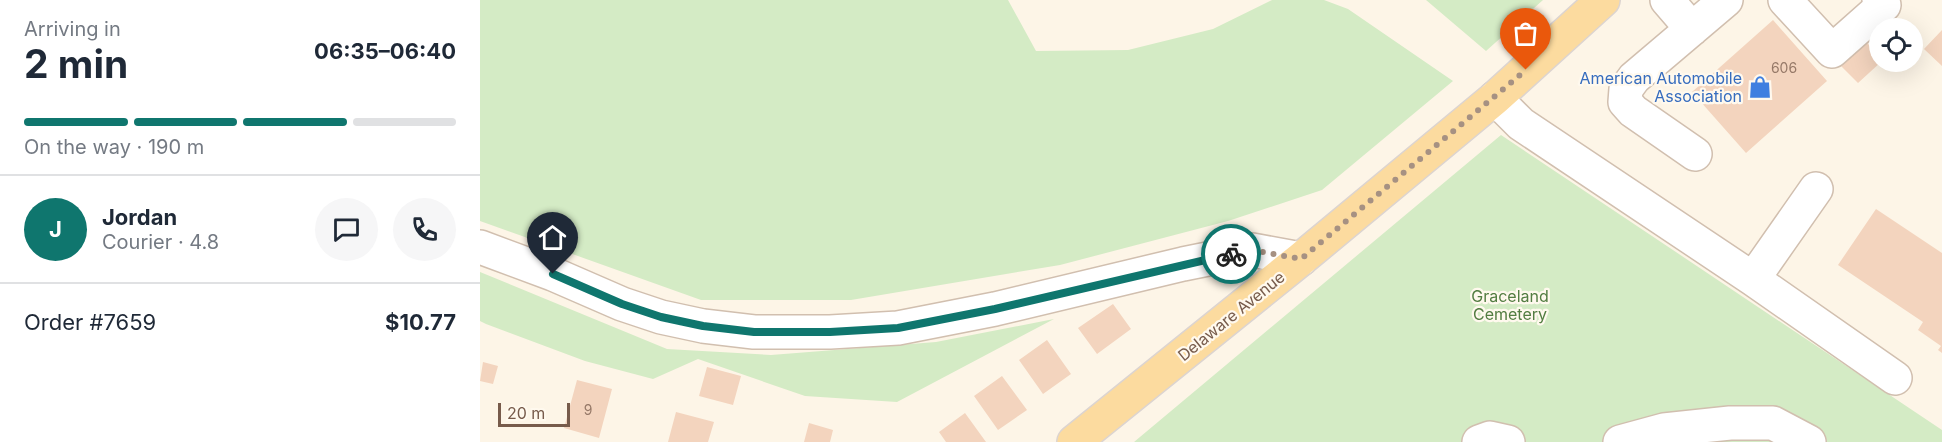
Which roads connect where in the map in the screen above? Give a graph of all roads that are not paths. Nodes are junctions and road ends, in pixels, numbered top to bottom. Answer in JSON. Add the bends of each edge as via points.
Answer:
{"nodes":[{"id":1,"x":1603,"y":0,"type":"edge"},
{"id":2,"x":1667,"y":0,"type":"edge"},
{"id":3,"x":1785,"y":0,"type":"edge"},
{"id":4,"x":1879,"y":0,"type":"edge"},
{"id":5,"x":1707,"y":10,"type":"edge"},
{"id":6,"x":1495,"y":98,"type":"junction"},
{"id":7,"x":1695,"y":154,"type":"dead end"},
{"id":8,"x":1816,"y":189,"type":"dead end"},
{"id":9,"x":480,"y":247,"type":"edge"},
{"id":10,"x":1301,"y":259,"type":"junction"},
{"id":11,"x":1753,"y":279,"type":"junction"},
{"id":12,"x":1895,"y":378,"type":"dead end"},
{"id":13,"x":1074,"y":442,"type":"edge"},
{"id":14,"x":1479,"y":442,"type":"edge"},
{"id":15,"x":1508,"y":442,"type":"edge"},
{"id":16,"x":1620,"y":442,"type":"edge"},
{"id":17,"x":1809,"y":442,"type":"edge"}],
"edges":[{"from":1,"to":6,"type":"main road","name":"Delaware Avenue"},
{"from":2,"to":5,"type":"street"},
{"from":3,"to":4,"type":"street","via":[[1832,51],[1884,5]]},
{"from":5,"to":7,"type":"street","via":[[1626,89],[1625,102],[1633,111]]},
{"from":6,"to":10,"type":"main road","name":"Delaware Avenue"},
{"from":6,"to":11,"type":"street","via":[[1521,124]]},
{"from":8,"to":11,"type":"street"},
{"from":9,"to":10,"type":"street","via":[[661,317],[754,332],[898,328],[1252,250]]},
{"from":10,"to":13,"type":"main road","name":"Delaware Avenue"},
{"from":11,"to":12,"type":"street"},
{"from":14,"to":15,"type":"street","via":[[1490,438]]},
{"from":16,"to":17,"type":"street","via":[[1665,430],[1730,423],[1773,423]]}]}
